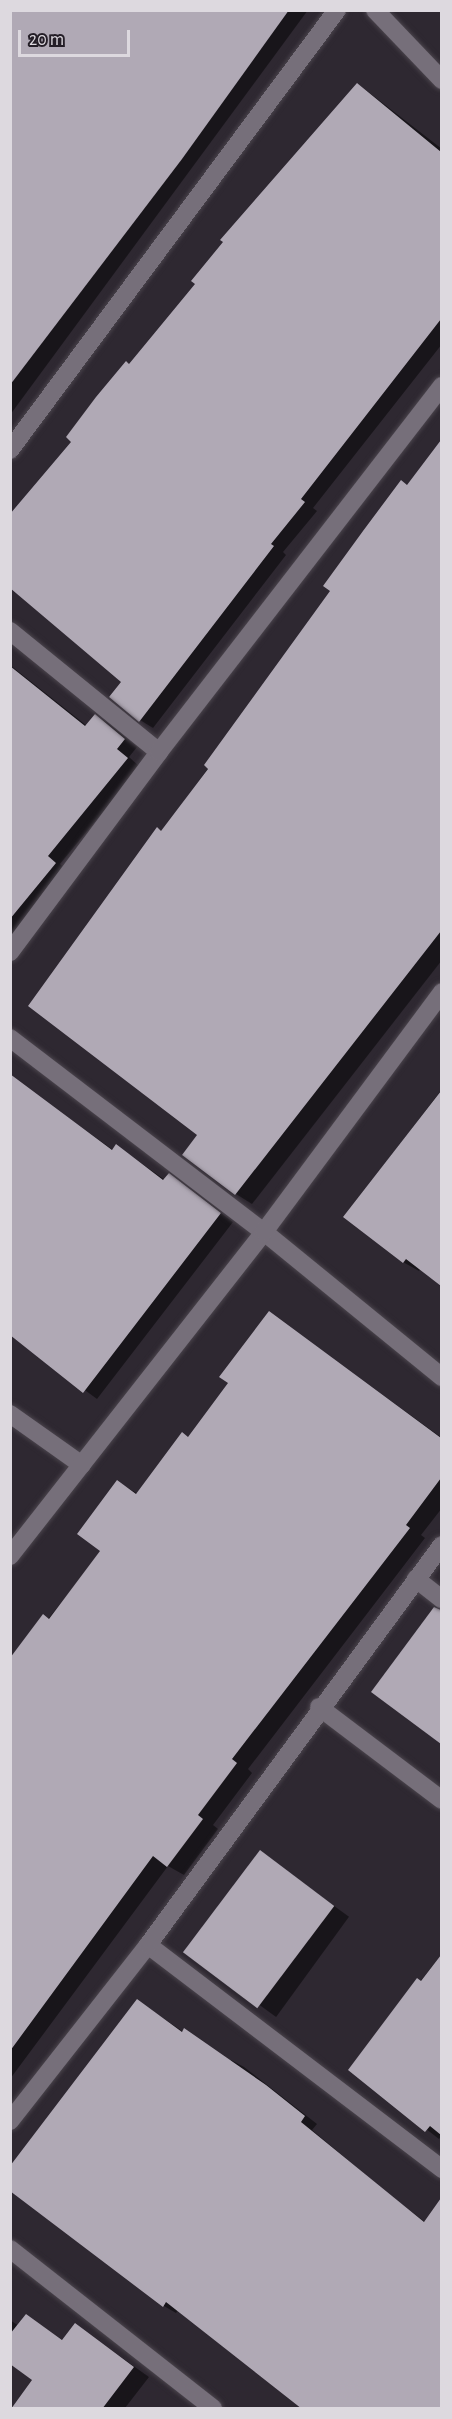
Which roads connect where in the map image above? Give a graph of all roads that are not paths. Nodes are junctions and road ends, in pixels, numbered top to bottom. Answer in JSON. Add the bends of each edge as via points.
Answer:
{"nodes":[{"id":1,"x":337,"y":10,"type":"edge"},
{"id":2,"x":375,"y":10,"type":"edge"},
{"id":3,"x":441,"y":80,"type":"edge"},
{"id":4,"x":441,"y":386,"type":"edge"},
{"id":5,"x":10,"y":450,"type":"edge"},
{"id":6,"x":10,"y":631,"type":"edge"},
{"id":7,"x":159,"y":752,"type":"junction"},
{"id":8,"x":10,"y":952,"type":"edge"},
{"id":9,"x":441,"y":992,"type":"edge"},
{"id":10,"x":10,"y":1038,"type":"edge"},
{"id":11,"x":264,"y":1233,"type":"junction"},
{"id":12,"x":441,"y":1377,"type":"edge"},
{"id":13,"x":10,"y":1414,"type":"edge"},
{"id":14,"x":82,"y":1466,"type":"junction"},
{"id":15,"x":441,"y":1545,"type":"edge"},
{"id":16,"x":10,"y":1556,"type":"edge"},
{"id":17,"x":416,"y":1579,"type":"junction"},
{"id":18,"x":441,"y":1599,"type":"edge"},
{"id":19,"x":319,"y":1707,"type":"junction"},
{"id":20,"x":441,"y":1800,"type":"edge"},
{"id":21,"x":148,"y":1945,"type":"junction"},
{"id":22,"x":10,"y":2121,"type":"edge"},
{"id":23,"x":441,"y":2169,"type":"edge"},
{"id":24,"x":10,"y":2249,"type":"edge"},
{"id":25,"x":213,"y":2409,"type":"edge"}],
"edges":[{"from":1,"to":5,"type":"street"},
{"from":2,"to":3,"type":"street"},
{"from":4,"to":7,"type":"street"},
{"from":6,"to":7,"type":"street"},
{"from":7,"to":8,"type":"street"},
{"from":9,"to":11,"type":"street"},
{"from":10,"to":11,"type":"street"},
{"from":11,"to":12,"type":"street"},
{"from":11,"to":14,"type":"street"},
{"from":13,"to":14,"type":"street"},
{"from":14,"to":16,"type":"street"},
{"from":15,"to":17,"type":"street"},
{"from":17,"to":18,"type":"street"},
{"from":17,"to":19,"type":"street"},
{"from":19,"to":20,"type":"street"},
{"from":19,"to":21,"type":"street"},
{"from":21,"to":22,"type":"street"},
{"from":21,"to":23,"type":"street"},
{"from":24,"to":25,"type":"street"}]}
